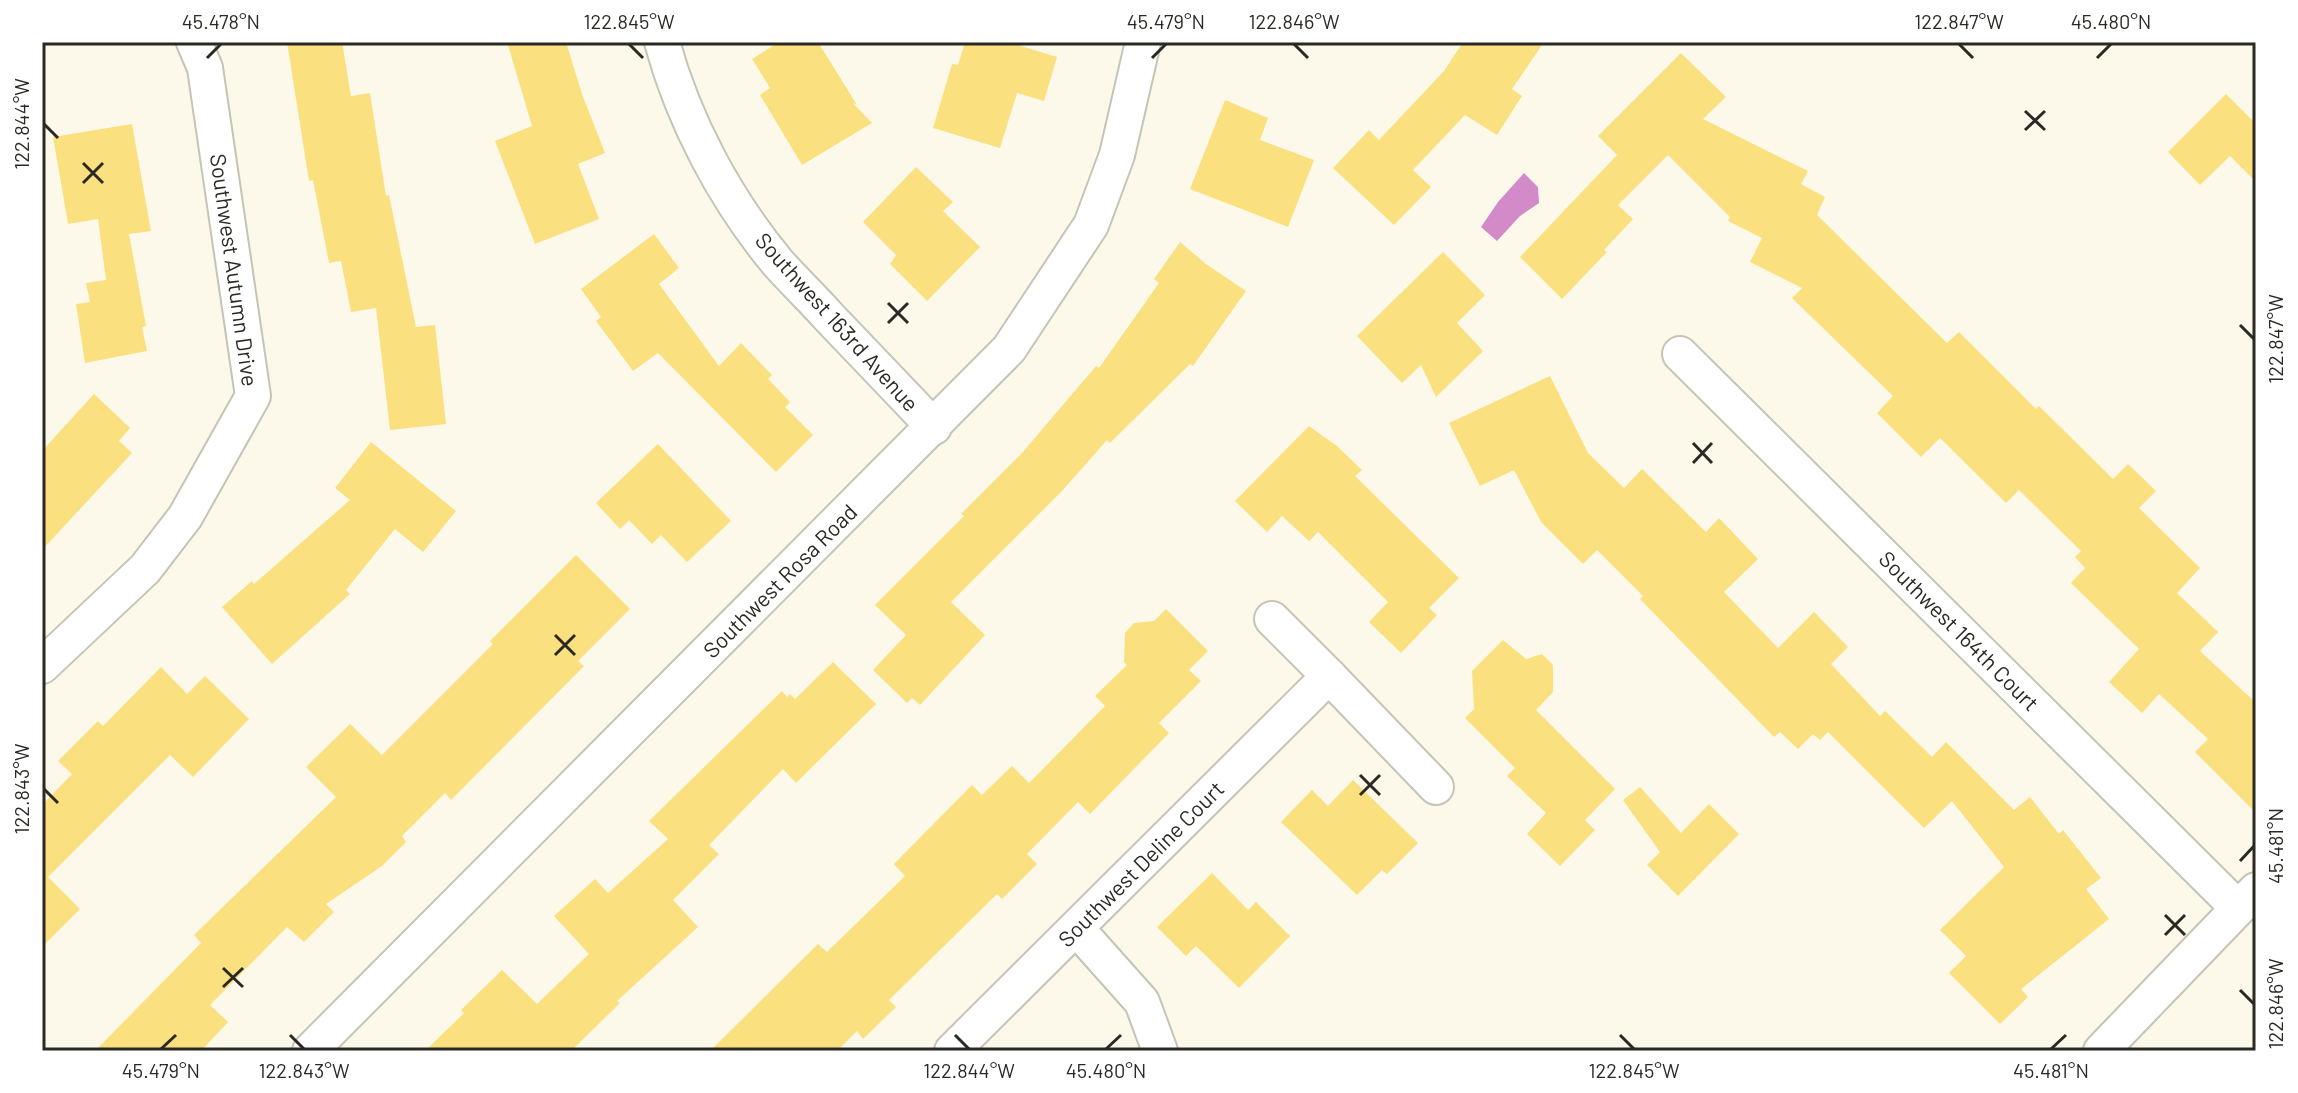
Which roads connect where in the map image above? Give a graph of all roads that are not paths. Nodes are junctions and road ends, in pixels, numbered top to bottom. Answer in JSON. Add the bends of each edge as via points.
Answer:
{"nodes":[{"id":1,"x":194,"y":42,"type":"edge"},
{"id":2,"x":662,"y":42,"type":"edge"},
{"id":3,"x":1143,"y":42,"type":"edge"},
{"id":4,"x":1680,"y":354,"type":"dead end"},
{"id":5,"x":934,"y":427,"type":"junction"},
{"id":6,"x":1272,"y":619,"type":"dead end"},
{"id":7,"x":42,"y":666,"type":"edge"},
{"id":8,"x":1329,"y":676,"type":"junction"},
{"id":9,"x":1436,"y":787,"type":"dead end"},
{"id":10,"x":2247,"y":899,"type":"edge"},
{"id":11,"x":1077,"y":929,"type":"junction"},
{"id":12,"x":310,"y":1051,"type":"edge"},
{"id":13,"x":952,"y":1051,"type":"edge"},
{"id":14,"x":1160,"y":1051,"type":"edge"},
{"id":15,"x":2101,"y":1051,"type":"edge"}],
"edges":[{"from":1,"to":7,"type":"street","name":"Southwest Autumn Drive","via":[[205,68],[253,396],[185,517],[145,569]]},
{"from":2,"to":5,"type":"street","name":"Southwest 163rd Avenue","via":[[706,151],[752,229]]},
{"from":3,"to":5,"type":"street","name":"Southwest Rosa Road","via":[[1117,155],[1091,225],[1009,349]]},
{"from":4,"to":10,"type":"street","name":"Southwest 164th Court"},
{"from":5,"to":12,"type":"street","name":"Southwest Rosa Road"},
{"from":6,"to":8,"type":"street"},
{"from":8,"to":9,"type":"street"},
{"from":8,"to":11,"type":"street","name":"Southwest Deline Court"},
{"from":10,"to":15,"type":"street"},
{"from":11,"to":13,"type":"street","name":"Southwest Deline Court"},
{"from":11,"to":14,"type":"street","via":[[1142,1002]]}]}
